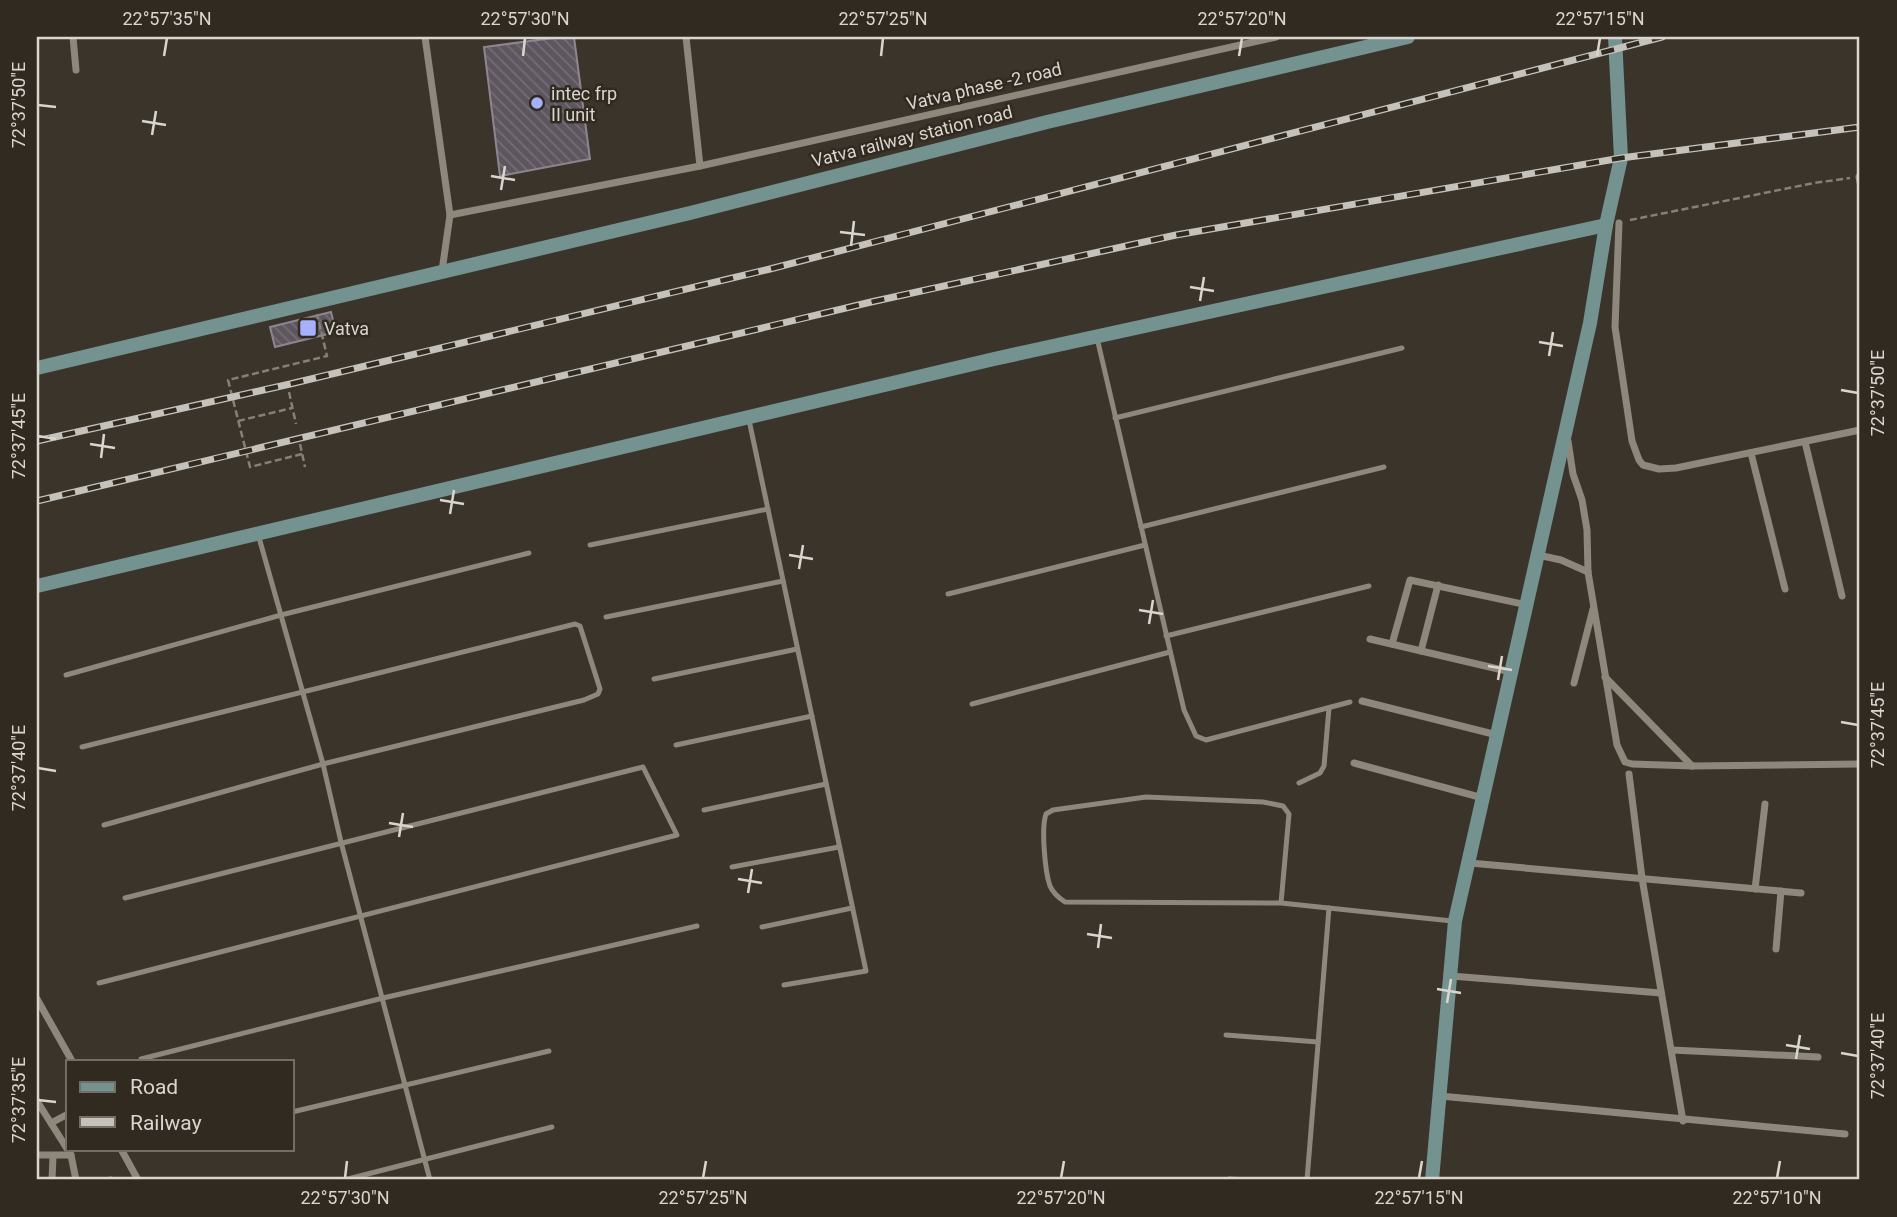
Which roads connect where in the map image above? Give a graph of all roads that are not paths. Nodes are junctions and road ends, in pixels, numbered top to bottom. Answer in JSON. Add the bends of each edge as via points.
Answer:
{"nodes":[{"id":1,"x":74,"y":37,"type":"edge"},
{"id":2,"x":425,"y":37,"type":"edge"},
{"id":3,"x":686,"y":37,"type":"edge"},
{"id":4,"x":1276,"y":37,"type":"edge"},
{"id":5,"x":1408,"y":37,"type":"edge"},
{"id":6,"x":1615,"y":37,"type":"edge"},
{"id":7,"x":1386,"y":39,"type":"edge"},
{"id":8,"x":76,"y":70,"type":"dead end"},
{"id":9,"x":700,"y":166,"type":"junction"},
{"id":10,"x":1859,"y":177,"type":"edge"},
{"id":11,"x":1860,"y":182,"type":"edge"},
{"id":12,"x":450,"y":215,"type":"junction"},
{"id":13,"x":1613,"y":224,"type":"junction"},
{"id":14,"x":442,"y":271,"type":"junction"},
{"id":15,"x":1096,"y":337,"type":"junction"},
{"id":16,"x":1402,"y":348,"type":"dead end"},
{"id":17,"x":37,"y":368,"type":"edge"},
{"id":18,"x":749,"y":417,"type":"junction"},
{"id":19,"x":1115,"y":418,"type":"junction"},
{"id":20,"x":1860,"y":430,"type":"edge"},
{"id":21,"x":1566,"y":432,"type":"junction"},
{"id":22,"x":1805,"y":442,"type":"junction"},
{"id":23,"x":1751,"y":453,"type":"junction"},
{"id":24,"x":1384,"y":467,"type":"dead end"},
{"id":25,"x":768,"y":509,"type":"junction"},
{"id":26,"x":1141,"y":527,"type":"junction"},
{"id":27,"x":257,"y":534,"type":"junction"},
{"id":28,"x":590,"y":545,"type":"dead end"},
{"id":29,"x":1145,"y":545,"type":"junction"},
{"id":30,"x":529,"y":553,"type":"dead end"},
{"id":31,"x":1538,"y":555,"type":"junction"},
{"id":32,"x":1588,"y":572,"type":"junction"},
{"id":33,"x":783,"y":581,"type":"junction"},
{"id":34,"x":1438,"y":585,"type":"junction"},
{"id":35,"x":37,"y":586,"type":"edge"},
{"id":36,"x":1369,"y":586,"type":"dead end"},
{"id":37,"x":1784,"y":589,"type":"dead end"},
{"id":38,"x":948,"y":594,"type":"dead end"},
{"id":39,"x":1842,"y":596,"type":"dead end"},
{"id":40,"x":1527,"y":605,"type":"junction"},
{"id":41,"x":1594,"y":606,"type":"junction"},
{"id":42,"x":281,"y":615,"type":"junction"},
{"id":43,"x":606,"y":617,"type":"dead end"},
{"id":44,"x":1166,"y":636,"type":"junction"},
{"id":45,"x":1370,"y":639,"type":"dead end"},
{"id":46,"x":1392,"y":644,"type":"junction"},
{"id":47,"x":797,"y":649,"type":"junction"},
{"id":48,"x":1421,"y":651,"type":"junction"},
{"id":49,"x":1170,"y":652,"type":"junction"},
{"id":50,"x":1512,"y":673,"type":"junction"},
{"id":51,"x":66,"y":675,"type":"dead end"},
{"id":52,"x":1605,"y":677,"type":"junction"},
{"id":53,"x":654,"y":679,"type":"dead end"},
{"id":54,"x":1574,"y":683,"type":"dead end"},
{"id":55,"x":302,"y":693,"type":"junction"},
{"id":56,"x":1362,"y":701,"type":"dead end"},
{"id":57,"x":1350,"y":702,"type":"dead end"},
{"id":58,"x":972,"y":704,"type":"dead end"},
{"id":59,"x":1329,"y":708,"type":"junction"},
{"id":60,"x":812,"y":716,"type":"junction"},
{"id":61,"x":1498,"y":735,"type":"junction"},
{"id":62,"x":676,"y":745,"type":"dead end"},
{"id":63,"x":82,"y":747,"type":"dead end"},
{"id":64,"x":323,"y":764,"type":"junction"},
{"id":65,"x":1354,"y":764,"type":"dead end"},
{"id":66,"x":1860,"y":764,"type":"edge"},
{"id":67,"x":1693,"y":766,"type":"junction"},
{"id":68,"x":1629,"y":775,"type":"dead end"},
{"id":69,"x":1299,"y":783,"type":"dead end"},
{"id":70,"x":826,"y":784,"type":"junction"},
{"id":71,"x":1484,"y":798,"type":"junction"},
{"id":72,"x":1765,"y":804,"type":"dead end"},
{"id":73,"x":704,"y":810,"type":"dead end"},
{"id":74,"x":104,"y":825,"type":"dead end"},
{"id":75,"x":341,"y":842,"type":"junction"},
{"id":76,"x":839,"y":847,"type":"junction"},
{"id":77,"x":1470,"y":863,"type":"junction"},
{"id":78,"x":732,"y":867,"type":"dead end"},
{"id":79,"x":1642,"y":878,"type":"junction"},
{"id":80,"x":1755,"y":889,"type":"junction"},
{"id":81,"x":1781,"y":891,"type":"junction"},
{"id":82,"x":1801,"y":893,"type":"dead end"},
{"id":83,"x":125,"y":898,"type":"dead end"},
{"id":84,"x":1281,"y":903,"type":"junction"},
{"id":85,"x":852,"y":908,"type":"junction"},
{"id":86,"x":1329,"y":908,"type":"junction"},
{"id":87,"x":360,"y":917,"type":"junction"},
{"id":88,"x":1455,"y":921,"type":"junction"},
{"id":89,"x":697,"y":926,"type":"dead end"},
{"id":90,"x":762,"y":927,"type":"dead end"},
{"id":91,"x":1776,"y":949,"type":"dead end"},
{"id":92,"x":1450,"y":976,"type":"junction"},
{"id":93,"x":99,"y":983,"type":"dead end"},
{"id":94,"x":784,"y":985,"type":"dead end"},
{"id":95,"x":1661,"y":993,"type":"junction"},
{"id":96,"x":383,"y":998,"type":"junction"},
{"id":97,"x":37,"y":999,"type":"edge"},
{"id":98,"x":1227,"y":1035,"type":"dead end"},
{"id":99,"x":1318,"y":1042,"type":"junction"},
{"id":100,"x":1672,"y":1050,"type":"junction"},
{"id":101,"x":549,"y":1051,"type":"dead end"},
{"id":102,"x":1818,"y":1057,"type":"dead end"},
{"id":103,"x":141,"y":1059,"type":"dead end"},
{"id":104,"x":71,"y":1060,"type":"edge"},
{"id":105,"x":405,"y":1084,"type":"junction"},
{"id":106,"x":1440,"y":1096,"type":"junction"},
{"id":107,"x":37,"y":1101,"type":"edge"},
{"id":108,"x":294,"y":1112,"type":"edge"},
{"id":109,"x":66,"y":1115,"type":"edge"},
{"id":110,"x":1682,"y":1121,"type":"junction"},
{"id":111,"x":51,"y":1123,"type":"junction"},
{"id":112,"x":552,"y":1127,"type":"dead end"},
{"id":113,"x":1845,"y":1134,"type":"dead end"},
{"id":114,"x":66,"y":1147,"type":"edge"},
{"id":115,"x":68,"y":1150,"type":"edge"},
{"id":116,"x":122,"y":1150,"type":"edge"},
{"id":117,"x":37,"y":1155,"type":"edge"},
{"id":118,"x":71,"y":1155,"type":"junction"},
{"id":119,"x":53,"y":1156,"type":"junction"},
{"id":120,"x":425,"y":1160,"type":"junction"},
{"id":121,"x":1229,"y":1179,"type":"edge"},
{"id":122,"x":52,"y":1180,"type":"edge"},
{"id":123,"x":76,"y":1180,"type":"edge"},
{"id":124,"x":138,"y":1180,"type":"edge"},
{"id":125,"x":344,"y":1180,"type":"edge"},
{"id":126,"x":430,"y":1180,"type":"edge"},
{"id":127,"x":1251,"y":1180,"type":"edge"},
{"id":128,"x":1307,"y":1180,"type":"edge"},
{"id":129,"x":1432,"y":1180,"type":"edge"}],
"edges":[{"from":1,"to":8,"type":"street"},
{"from":2,"to":12,"type":"street"},
{"from":3,"to":9,"type":"street"},
{"from":4,"to":9,"type":"street","name":"Vatva phase -2 road"},
{"from":5,"to":7,"type":"street","name":"Vatva railway station road"},
{"from":6,"to":13,"type":"street","via":[[1622,158]]},
{"from":7,"to":14,"type":"street","name":"Vatva railway station road"},
{"from":9,"to":12,"type":"street","name":"Vatva phase -2 road"},
{"from":10,"to":11,"type":"street"},
{"from":12,"to":14,"type":"street"},
{"from":13,"to":15,"type":"street"},
{"from":13,"to":21,"type":"street"},
{"from":13,"to":23,"type":"street","via":[[1615,327],[1624,399],[1639,460],[1649,467],[1676,468]]},
{"from":14,"to":17,"type":"street","name":"Vatva railway station road"},
{"from":15,"to":18,"type":"street"},
{"from":15,"to":19,"type":"lane"},
{"from":16,"to":19,"type":"lane"},
{"from":18,"to":25,"type":"lane"},
{"from":18,"to":27,"type":"street"},
{"from":19,"to":26,"type":"lane"},
{"from":20,"to":22,"type":"street"},
{"from":21,"to":31,"type":"street"},
{"from":21,"to":32,"type":"street","via":[[1587,530]]},
{"from":22,"to":23,"type":"street"},
{"from":22,"to":39,"type":"street"},
{"from":23,"to":37,"type":"street"},
{"from":24,"to":26,"type":"lane"},
{"from":25,"to":28,"type":"lane"},
{"from":25,"to":33,"type":"lane"},
{"from":26,"to":29,"type":"lane"},
{"from":27,"to":35,"type":"street"},
{"from":27,"to":42,"type":"lane"},
{"from":29,"to":38,"type":"lane"},
{"from":29,"to":44,"type":"lane"},
{"from":30,"to":42,"type":"lane"},
{"from":31,"to":32,"type":"street"},
{"from":31,"to":40,"type":"street"},
{"from":32,"to":41,"type":"street"},
{"from":33,"to":43,"type":"lane"},
{"from":33,"to":47,"type":"lane"},
{"from":34,"to":40,"type":"street"},
{"from":34,"to":46,"type":"street","via":[[1408,583]]},
{"from":34,"to":48,"type":"street"},
{"from":36,"to":44,"type":"lane"},
{"from":40,"to":50,"type":"street"},
{"from":41,"to":52,"type":"street"},
{"from":41,"to":54,"type":"street"},
{"from":42,"to":51,"type":"lane"},
{"from":42,"to":55,"type":"lane"},
{"from":44,"to":49,"type":"lane"},
{"from":45,"to":46,"type":"street"},
{"from":46,"to":48,"type":"street"},
{"from":47,"to":53,"type":"lane"},
{"from":47,"to":60,"type":"lane"},
{"from":48,"to":50,"type":"street"},
{"from":49,"to":58,"type":"lane"},
{"from":49,"to":59,"type":"lane","via":[[1184,710],[1201,740]]},
{"from":50,"to":61,"type":"street"},
{"from":52,"to":67,"type":"street"},
{"from":52,"to":67,"type":"street","via":[[1617,746],[1625,762]]},
{"from":55,"to":63,"type":"lane"},
{"from":55,"to":64,"type":"lane"},
{"from":55,"to":64,"type":"lane","via":[[575,624],[580,626],[600,689],[584,700]]},
{"from":56,"to":61,"type":"street"},
{"from":57,"to":59,"type":"lane"},
{"from":59,"to":69,"type":"lane","via":[[1324,766],[1320,773]]},
{"from":60,"to":62,"type":"lane"},
{"from":60,"to":70,"type":"lane"},
{"from":61,"to":71,"type":"street"},
{"from":64,"to":74,"type":"lane"},
{"from":64,"to":75,"type":"lane"},
{"from":65,"to":71,"type":"street"},
{"from":66,"to":67,"type":"street"},
{"from":68,"to":79,"type":"street"},
{"from":70,"to":73,"type":"lane"},
{"from":70,"to":76,"type":"lane"},
{"from":71,"to":77,"type":"street"},
{"from":72,"to":80,"type":"street"},
{"from":75,"to":83,"type":"lane"},
{"from":75,"to":87,"type":"lane"},
{"from":75,"to":87,"type":"lane","via":[[643,767],[677,835]]},
{"from":76,"to":78,"type":"lane"},
{"from":76,"to":85,"type":"lane"},
{"from":77,"to":79,"type":"street"},
{"from":77,"to":88,"type":"street"},
{"from":79,"to":80,"type":"street"},
{"from":79,"to":95,"type":"street"},
{"from":80,"to":81,"type":"street"},
{"from":81,"to":82,"type":"street"},
{"from":81,"to":91,"type":"street"},
{"from":84,"to":84,"type":"lane","via":[[1065,902],[1050,887],[1043,832],[1046,814],[1146,797],[1283,806],[1289,814]]},
{"from":84,"to":86,"type":"lane"},
{"from":85,"to":90,"type":"lane"},
{"from":85,"to":94,"type":"lane","via":[[866,971]]},
{"from":86,"to":88,"type":"lane"},
{"from":86,"to":99,"type":"lane"},
{"from":87,"to":93,"type":"lane"},
{"from":87,"to":96,"type":"lane"},
{"from":88,"to":92,"type":"street"},
{"from":89,"to":96,"type":"lane"},
{"from":92,"to":95,"type":"street"},
{"from":92,"to":106,"type":"street"},
{"from":95,"to":100,"type":"street"},
{"from":96,"to":103,"type":"lane"},
{"from":96,"to":105,"type":"lane"},
{"from":97,"to":104,"type":"street"},
{"from":98,"to":99,"type":"lane"},
{"from":99,"to":128,"type":"lane"},
{"from":100,"to":102,"type":"street"},
{"from":100,"to":110,"type":"street"},
{"from":101,"to":105,"type":"lane"},
{"from":105,"to":108,"type":"lane"},
{"from":105,"to":120,"type":"lane"},
{"from":106,"to":110,"type":"street"},
{"from":106,"to":129,"type":"street"},
{"from":107,"to":111,"type":"street"},
{"from":109,"to":111,"type":"street"},
{"from":110,"to":113,"type":"street"},
{"from":111,"to":114,"type":"street"},
{"from":112,"to":120,"type":"lane"},
{"from":115,"to":118,"type":"street"},
{"from":116,"to":124,"type":"street"},
{"from":117,"to":119,"type":"street"},
{"from":118,"to":119,"type":"street"},
{"from":118,"to":123,"type":"street"},
{"from":119,"to":122,"type":"street"},
{"from":120,"to":125,"type":"lane"},
{"from":120,"to":126,"type":"lane"},
{"from":121,"to":127,"type":"lane"}]}
